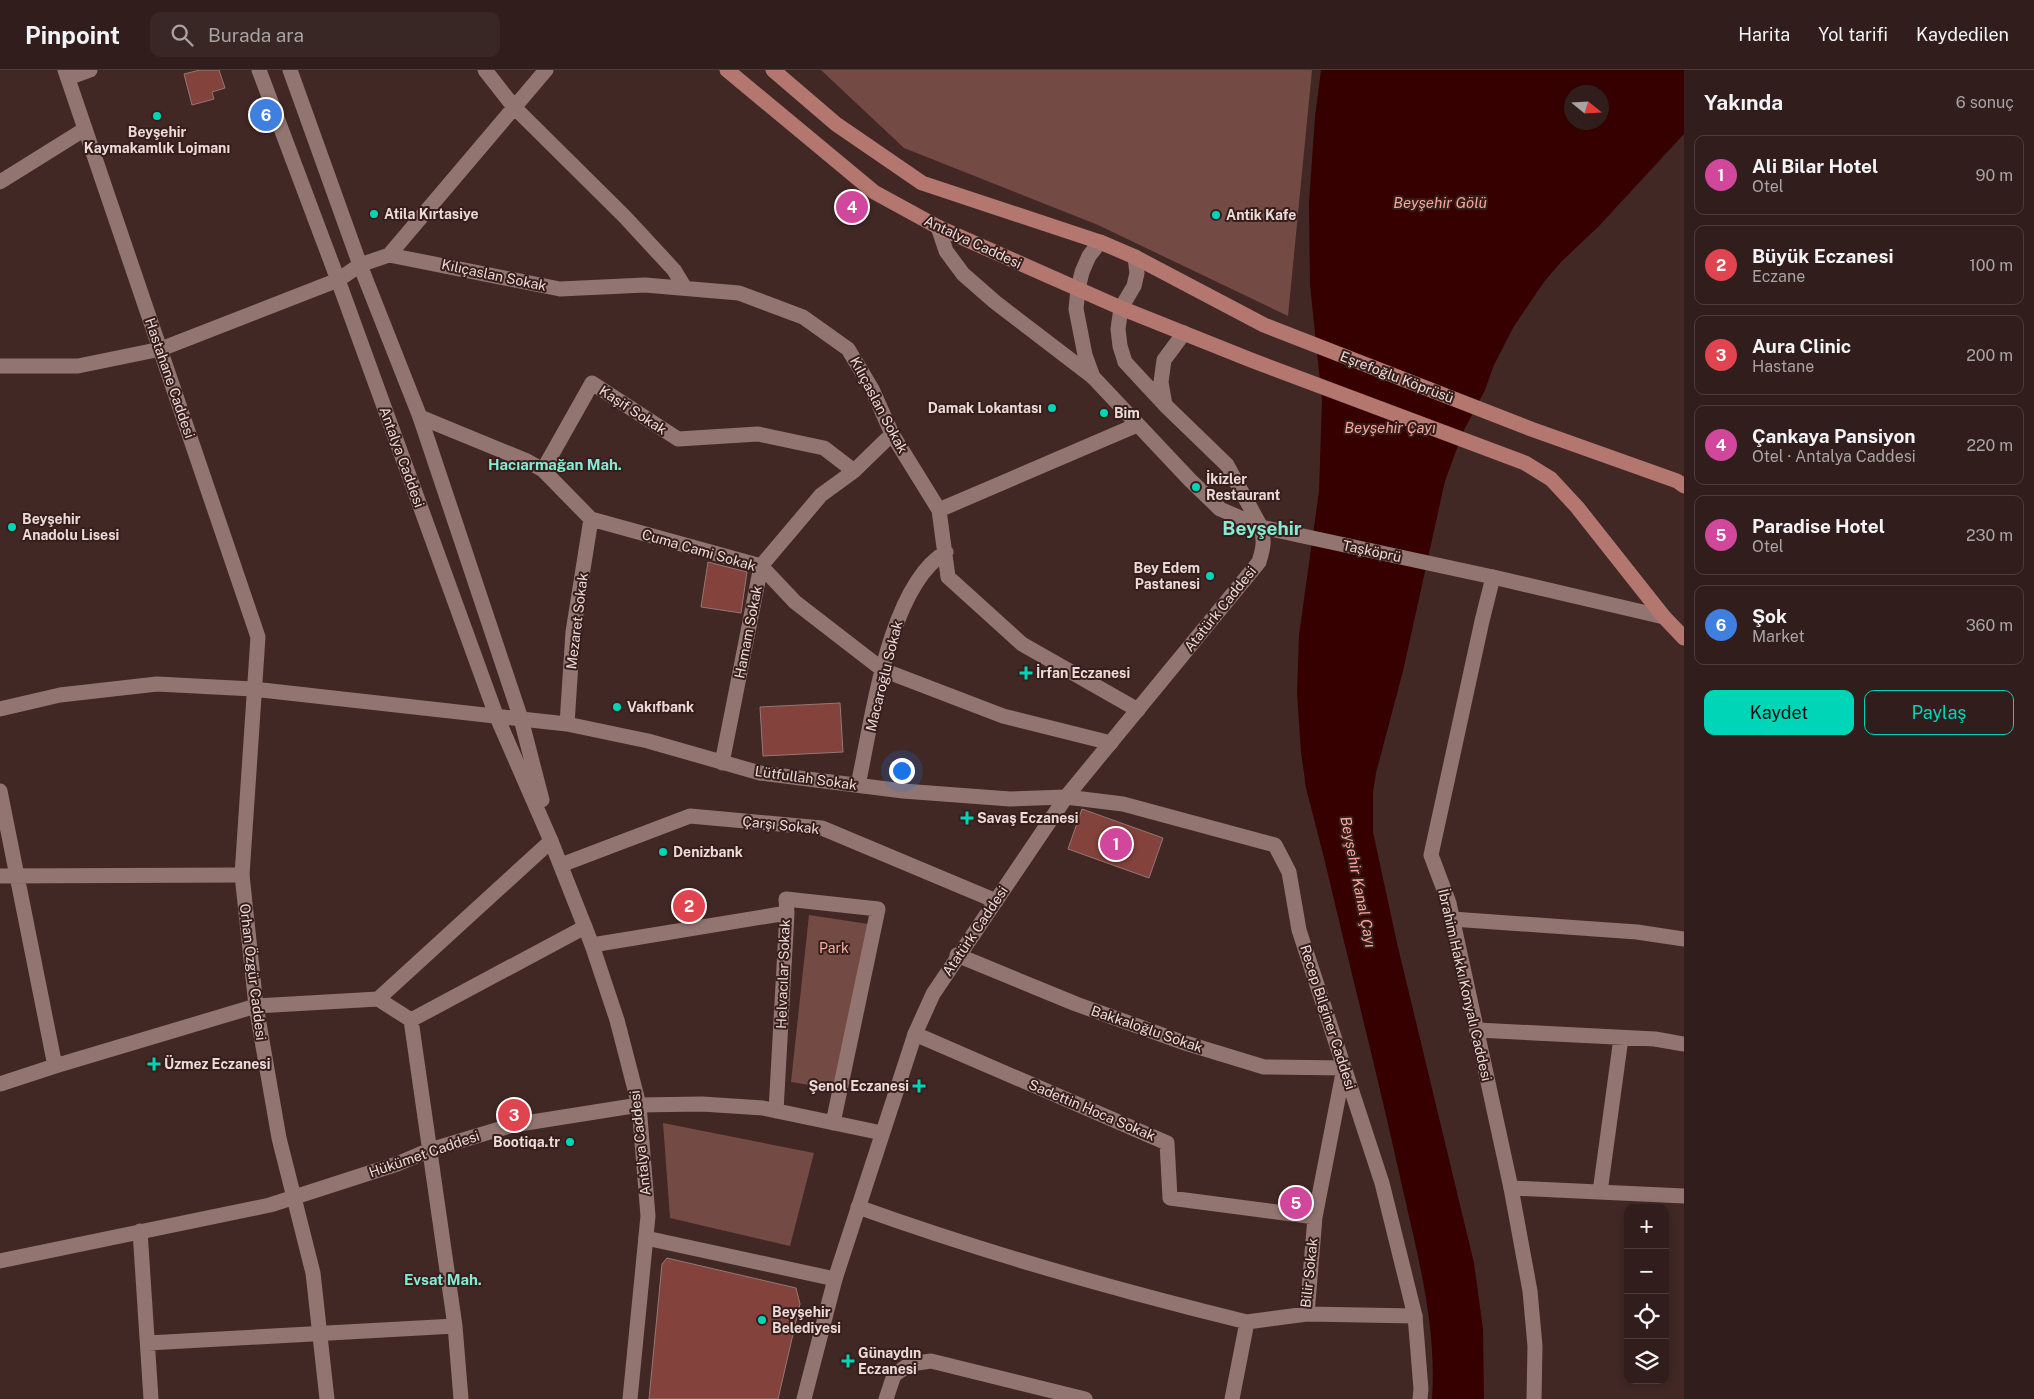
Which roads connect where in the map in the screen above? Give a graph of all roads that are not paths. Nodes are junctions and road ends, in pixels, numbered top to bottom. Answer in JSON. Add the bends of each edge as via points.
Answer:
{"nodes":[{"id":1,"x":90,"y":70,"type":"edge"},
{"id":2,"x":259,"y":70,"type":"edge"},
{"id":3,"x":290,"y":70,"type":"edge"},
{"id":4,"x":486,"y":70,"type":"edge"},
{"id":5,"x":546,"y":70,"type":"edge"},
{"id":6,"x":727,"y":70,"type":"edge"},
{"id":7,"x":773,"y":70,"type":"edge"},
{"id":8,"x":66,"y":74,"type":"edge"},
{"id":9,"x":514,"y":107,"type":"junction"},
{"id":10,"x":85,"y":129,"type":"junction"},
{"id":11,"x":0,"y":182,"type":"edge"},
{"id":12,"x":938,"y":227,"type":"junction"},
{"id":13,"x":1100,"y":242,"type":"junction"},
{"id":14,"x":389,"y":255,"type":"junction"},
{"id":15,"x":1135,"y":257,"type":"junction"},
{"id":16,"x":360,"y":265,"type":"junction"},
{"id":17,"x":338,"y":280,"type":"junction"},
{"id":18,"x":685,"y":288,"type":"junction"},
{"id":19,"x":1078,"y":289,"type":"junction"},
{"id":20,"x":1121,"y":308,"type":"junction"},
{"id":21,"x":1184,"y":333,"type":"junction"},
{"id":22,"x":161,"y":349,"type":"junction"},
{"id":23,"x":0,"y":366,"type":"edge"},
{"id":24,"x":1094,"y":378,"type":"junction"},
{"id":25,"x":1165,"y":405,"type":"junction"},
{"id":26,"x":420,"y":418,"type":"junction"},
{"id":27,"x":1137,"y":425,"type":"junction"},
{"id":28,"x":892,"y":434,"type":"junction"},
{"id":29,"x":544,"y":470,"type":"junction"},
{"id":30,"x":854,"y":471,"type":"junction"},
{"id":31,"x":1682,"y":484,"type":"edge"},
{"id":32,"x":939,"y":510,"type":"junction"},
{"id":33,"x":591,"y":519,"type":"junction"},
{"id":34,"x":1261,"y":527,"type":"junction"},
{"id":35,"x":946,"y":552,"type":"junction"},
{"id":36,"x":762,"y":566,"type":"junction"},
{"id":37,"x":1494,"y":576,"type":"junction"},
{"id":38,"x":1664,"y":617,"type":"junction"},
{"id":39,"x":1684,"y":638,"type":"edge"},
{"id":40,"x":883,"y":670,"type":"junction"},
{"id":41,"x":254,"y":688,"type":"junction"},
{"id":42,"x":0,"y":709,"type":"edge"},
{"id":43,"x":1138,"y":710,"type":"junction"},
{"id":44,"x":496,"y":715,"type":"junction"},
{"id":45,"x":522,"y":718,"type":"junction"},
{"id":46,"x":567,"y":724,"type":"junction"},
{"id":47,"x":1111,"y":743,"type":"junction"},
{"id":48,"x":722,"y":763,"type":"junction"},
{"id":49,"x":858,"y":785,"type":"junction"},
{"id":50,"x":0,"y":791,"type":"edge"},
{"id":51,"x":1066,"y":797,"type":"junction"},
{"id":52,"x":552,"y":841,"type":"junction"},
{"id":53,"x":561,"y":865,"type":"junction"},
{"id":54,"x":16,"y":874,"type":"junction"},
{"id":55,"x":242,"y":875,"type":"junction"},
{"id":56,"x":0,"y":876,"type":"edge"},
{"id":57,"x":996,"y":901,"type":"junction"},
{"id":58,"x":787,"y":913,"type":"junction"},
{"id":59,"x":1452,"y":919,"type":"junction"},
{"id":60,"x":585,"y":927,"type":"junction"},
{"id":61,"x":1684,"y":939,"type":"edge"},
{"id":62,"x":592,"y":945,"type":"junction"},
{"id":63,"x":958,"y":955,"type":"junction"},
{"id":64,"x":378,"y":999,"type":"junction"},
{"id":65,"x":256,"y":1006,"type":"junction"},
{"id":66,"x":412,"y":1020,"type":"junction"},
{"id":67,"x":1476,"y":1030,"type":"junction"},
{"id":68,"x":915,"y":1034,"type":"junction"},
{"id":69,"x":1621,"y":1038,"type":"junction"},
{"id":70,"x":1684,"y":1044,"type":"edge"},
{"id":71,"x":55,"y":1066,"type":"junction"},
{"id":72,"x":1344,"y":1068,"type":"junction"},
{"id":73,"x":0,"y":1084,"type":"edge"},
{"id":74,"x":639,"y":1105,"type":"junction"},
{"id":75,"x":776,"y":1111,"type":"junction"},
{"id":76,"x":833,"y":1123,"type":"junction"},
{"id":77,"x":882,"y":1133,"type":"junction"},
{"id":78,"x":430,"y":1150,"type":"junction"},
{"id":79,"x":1511,"y":1188,"type":"junction"},
{"id":80,"x":1600,"y":1192,"type":"junction"},
{"id":81,"x":1684,"y":1196,"type":"edge"},
{"id":82,"x":293,"y":1198,"type":"junction"},
{"id":83,"x":858,"y":1207,"type":"junction"},
{"id":84,"x":1315,"y":1217,"type":"junction"},
{"id":85,"x":140,"y":1231,"type":"junction"},
{"id":86,"x":646,"y":1238,"type":"junction"},
{"id":87,"x":0,"y":1261,"type":"edge"},
{"id":88,"x":835,"y":1279,"type":"junction"},
{"id":89,"x":1308,"y":1314,"type":"junction"},
{"id":90,"x":1415,"y":1316,"type":"junction"},
{"id":91,"x":1247,"y":1322,"type":"junction"},
{"id":92,"x":455,"y":1326,"type":"junction"},
{"id":93,"x":321,"y":1334,"type":"junction"},
{"id":94,"x":148,"y":1343,"type":"junction"},
{"id":95,"x":152,"y":1399,"type":"edge"},
{"id":96,"x":327,"y":1399,"type":"edge"},
{"id":97,"x":461,"y":1399,"type":"edge"},
{"id":98,"x":630,"y":1399,"type":"edge"},
{"id":99,"x":804,"y":1399,"type":"edge"},
{"id":100,"x":886,"y":1399,"type":"edge"},
{"id":101,"x":1085,"y":1399,"type":"edge"},
{"id":102,"x":1232,"y":1399,"type":"edge"},
{"id":103,"x":1420,"y":1399,"type":"edge"},
{"id":104,"x":1534,"y":1399,"type":"edge"}],
"edges":[{"from":1,"to":8,"type":"street"},
{"from":2,"to":17,"type":"street","name":"Antalya Caddesi"},
{"from":3,"to":16,"type":"street","name":"Antalya Caddesi"},
{"from":4,"to":9,"type":"street"},
{"from":5,"to":9,"type":"street"},
{"from":6,"to":12,"type":"main road","name":"Antalya Caddesi","via":[[874,192]]},
{"from":7,"to":13,"type":"main road","via":[[836,124],[922,183]]},
{"from":8,"to":10,"type":"street","name":"Hastahane Caddesi"},
{"from":9,"to":14,"type":"street"},
{"from":9,"to":18,"type":"street","via":[[631,224],[674,270]]},
{"from":10,"to":11,"type":"street"},
{"from":10,"to":22,"type":"street","name":"Hastahane Caddesi"},
{"from":12,"to":19,"type":"main road","name":"Antalya Caddesi"},
{"from":12,"to":24,"type":"street","via":[[946,252],[963,274],[994,302]]},
{"from":13,"to":15,"type":"main road"},
{"from":13,"to":19,"type":"street","via":[[1084,264]]},
{"from":14,"to":16,"type":"street"},
{"from":14,"to":18,"type":"street","name":"Kılıçaslan Sokak","via":[[560,289],[645,285]]},
{"from":15,"to":20,"type":"street","via":[[1137,272],[1134,286]]},
{"from":15,"to":31,"type":"main road","name":"Eşrefoğlu Köprüsü","via":[[1264,325],[1531,430]]},
{"from":16,"to":17,"type":"street"},
{"from":16,"to":26,"type":"street","name":"Antalya Caddesi"},
{"from":17,"to":22,"type":"street"},
{"from":17,"to":44,"type":"street","name":"Antalya Caddesi"},
{"from":18,"to":28,"type":"street","name":"Kılıçaslan Sokak","via":[[739,293],[803,317],[848,349],[872,388]]},
{"from":19,"to":20,"type":"main road","name":"Antalya Caddesi"},
{"from":19,"to":24,"type":"street","via":[[1079,330]]},
{"from":20,"to":21,"type":"main road","name":"Antalya Caddesi"},
{"from":20,"to":25,"type":"street","name":"Atatürk Caddesi","via":[[1118,329],[1125,362]]},
{"from":21,"to":25,"type":"street","via":[[1164,360],[1161,382]]},
{"from":21,"to":38,"type":"main road","name":"Antalya Caddesi","via":[[1532,467],[1551,479],[1577,507]]},
{"from":22,"to":23,"type":"street","via":[[78,366]]},
{"from":22,"to":41,"type":"street","name":"Hastahane Caddesi","via":[[258,637]]},
{"from":24,"to":27,"type":"street"},
{"from":25,"to":34,"type":"street","name":"Atatürk Caddesi","via":[[1227,466]]},
{"from":26,"to":29,"type":"street"},
{"from":26,"to":45,"type":"street","name":"Antalya Caddesi"},
{"from":27,"to":32,"type":"street"},
{"from":27,"to":34,"type":"street","via":[[1220,509]]},
{"from":28,"to":30,"type":"street","name":"Hamam Sokak"},
{"from":28,"to":32,"type":"street","name":"Kılıçaslan Sokak"},
{"from":29,"to":30,"type":"street","name":"Kaşif Sokak","via":[[592,383],[678,439],[758,434],[824,448]]},
{"from":29,"to":33,"type":"street"},
{"from":30,"to":36,"type":"street","name":"Hamam Sokak","via":[[821,496]]},
{"from":32,"to":35,"type":"street","name":"Kılıçaslan Sokak"},
{"from":33,"to":36,"type":"street","name":"Cuma Cami Sokak"},
{"from":33,"to":46,"type":"street","name":"Mezaret Sokak","via":[[573,632]]},
{"from":34,"to":37,"type":"street","name":"Taşköprü"},
{"from":34,"to":43,"type":"street","name":"Atatürk Caddesi","via":[[1264,548],[1259,562]]},
{"from":35,"to":40,"type":"street","name":"Macaroğlu Sokak","via":[[928,566],[910,590],[897,620]]},
{"from":35,"to":43,"type":"street","name":"Kılıçaslan Sokak","via":[[948,577],[1022,644]]},
{"from":36,"to":40,"type":"street","name":"Cuma Cami Sokak","via":[[795,602]]},
{"from":36,"to":48,"type":"street","name":"Hamam Sokak"},
{"from":37,"to":38,"type":"street","name":"Taşköprü"},
{"from":37,"to":59,"type":"street","name":"İbrahim Hakkı Konyalı Caddesi","via":[[1431,856]]},
{"from":38,"to":39,"type":"main road"},
{"from":40,"to":47,"type":"street","name":"Cuma Cami Sokak","via":[[1002,716]]},
{"from":40,"to":49,"type":"street","name":"Macaroğlu Sokak"},
{"from":41,"to":42,"type":"street","name":"Lütfullah Sokak","via":[[157,684],[60,695]]},
{"from":41,"to":44,"type":"street","name":"Lütfullah Sokak"},
{"from":41,"to":55,"type":"street","name":"Orhan Özgür Caddesi"},
{"from":43,"to":47,"type":"street","name":"Atatürk Caddesi"},
{"from":44,"to":45,"type":"street","name":"Lütfullah Sokak"},
{"from":44,"to":52,"type":"street","name":"Antalya Caddesi"},
{"from":45,"to":46,"type":"street","name":"Lütfullah Sokak"},
{"from":45,"to":52,"type":"street","name":"Antalya Caddesi"},
{"from":46,"to":48,"type":"street","name":"Lütfullah Sokak","via":[[648,741]]},
{"from":47,"to":51,"type":"street","name":"Atatürk Caddesi"},
{"from":48,"to":49,"type":"street","name":"Lütfullah Sokak","via":[[760,773]]},
{"from":49,"to":51,"type":"street","name":"Lütfullah Sokak","via":[[1010,799]]},
{"from":50,"to":54,"type":"street"},
{"from":51,"to":57,"type":"street","name":"Atatürk Caddesi"},
{"from":51,"to":72,"type":"street","name":"Recep Bilginer Caddesi","via":[[1123,804],[1275,845],[1288,872],[1299,930]]},
{"from":52,"to":53,"type":"street","name":"Antalya Caddesi"},
{"from":52,"to":64,"type":"street"},
{"from":53,"to":57,"type":"street","name":"Çarşı Sokak","via":[[690,816],[822,828]]},
{"from":53,"to":60,"type":"street","name":"Antalya Caddesi"},
{"from":54,"to":55,"type":"street"},
{"from":54,"to":56,"type":"street"},
{"from":54,"to":71,"type":"street"},
{"from":55,"to":65,"type":"street","name":"Orhan Özgür Caddesi"},
{"from":57,"to":63,"type":"street","name":"Atatürk Caddesi"},
{"from":58,"to":62,"type":"street","name":"Helvacılar Sokak"},
{"from":58,"to":75,"type":"street","name":"Helvacılar Sokak"},
{"from":58,"to":76,"type":"street","via":[[786,899],[878,909]]},
{"from":59,"to":61,"type":"street","via":[[1637,932]]},
{"from":59,"to":67,"type":"street","name":"İbrahim Hakkı Konyalı Caddesi"},
{"from":60,"to":62,"type":"street","name":"Antalya Caddesi"},
{"from":60,"to":66,"type":"street"},
{"from":62,"to":74,"type":"street","name":"Antalya Caddesi","via":[[617,1020]]},
{"from":63,"to":68,"type":"street","name":"Atatürk Caddesi","via":[[933,994]]},
{"from":63,"to":72,"type":"street","name":"Bakkaloğlu Sokak","via":[[1076,1004],[1264,1067]]},
{"from":64,"to":65,"type":"street"},
{"from":64,"to":66,"type":"street"},
{"from":65,"to":71,"type":"street"},
{"from":65,"to":82,"type":"street","name":"Orhan Özgür Caddesi"},
{"from":66,"to":78,"type":"street"},
{"from":67,"to":69,"type":"street"},
{"from":67,"to":79,"type":"street","name":"İbrahim Hakkı Konyalı Caddesi"},
{"from":68,"to":77,"type":"street","name":"Atatürk Caddesi"},
{"from":68,"to":84,"type":"street","name":"Sadettin Hoca Sokak","via":[[1167,1142],[1170,1198]]},
{"from":69,"to":70,"type":"street"},
{"from":69,"to":80,"type":"street"},
{"from":71,"to":73,"type":"street"},
{"from":72,"to":84,"type":"street","name":"Bilir Sokak"},
{"from":72,"to":90,"type":"street","name":"Recep Bilginer Caddesi","via":[[1382,1183]]},
{"from":74,"to":75,"type":"street","name":"Hükümet Caddesi","via":[[702,1104]]},
{"from":74,"to":78,"type":"street","name":"Hükümet Caddesi","via":[[513,1125]]},
{"from":74,"to":86,"type":"street","name":"Antalya Caddesi","via":[[648,1216]]},
{"from":75,"to":76,"type":"street","name":"Hükümet Caddesi"},
{"from":76,"to":77,"type":"street","name":"Hükümet Caddesi"},
{"from":77,"to":83,"type":"street","name":"Atatürk Caddesi"},
{"from":78,"to":82,"type":"street","name":"Hükümet Caddesi"},
{"from":78,"to":92,"type":"street"},
{"from":79,"to":80,"type":"street"},
{"from":79,"to":104,"type":"street","name":"İbrahim Hakkı Konyalı Caddesi","via":[[1530,1291],[1535,1346]]},
{"from":80,"to":81,"type":"street"},
{"from":82,"to":85,"type":"street","name":"Hükümet Caddesi"},
{"from":82,"to":93,"type":"street","name":"Orhan Özgür Caddesi","via":[[313,1273]]},
{"from":83,"to":88,"type":"street","name":"Atatürk Caddesi"},
{"from":83,"to":91,"type":"street","via":[[927,1232],[1087,1281]]},
{"from":84,"to":89,"type":"street","name":"Bilir Sokak"},
{"from":85,"to":87,"type":"street","name":"Hükümet Caddesi"},
{"from":85,"to":94,"type":"street"},
{"from":86,"to":88,"type":"street"},
{"from":86,"to":98,"type":"street","name":"Antalya Caddesi"},
{"from":88,"to":99,"type":"street","name":"Atatürk Caddesi"},
{"from":89,"to":90,"type":"street"},
{"from":89,"to":91,"type":"street","name":"Bilir Sokak"},
{"from":90,"to":103,"type":"street","name":"Recep Bilginer Caddesi"},
{"from":91,"to":102,"type":"street"},
{"from":92,"to":93,"type":"street"},
{"from":92,"to":97,"type":"street"},
{"from":93,"to":94,"type":"street"},
{"from":93,"to":96,"type":"street","name":"Orhan Özgür Caddesi"},
{"from":94,"to":95,"type":"street"},
{"from":100,"to":101,"type":"street","via":[[894,1375],[910,1364],[931,1361]]}]}
